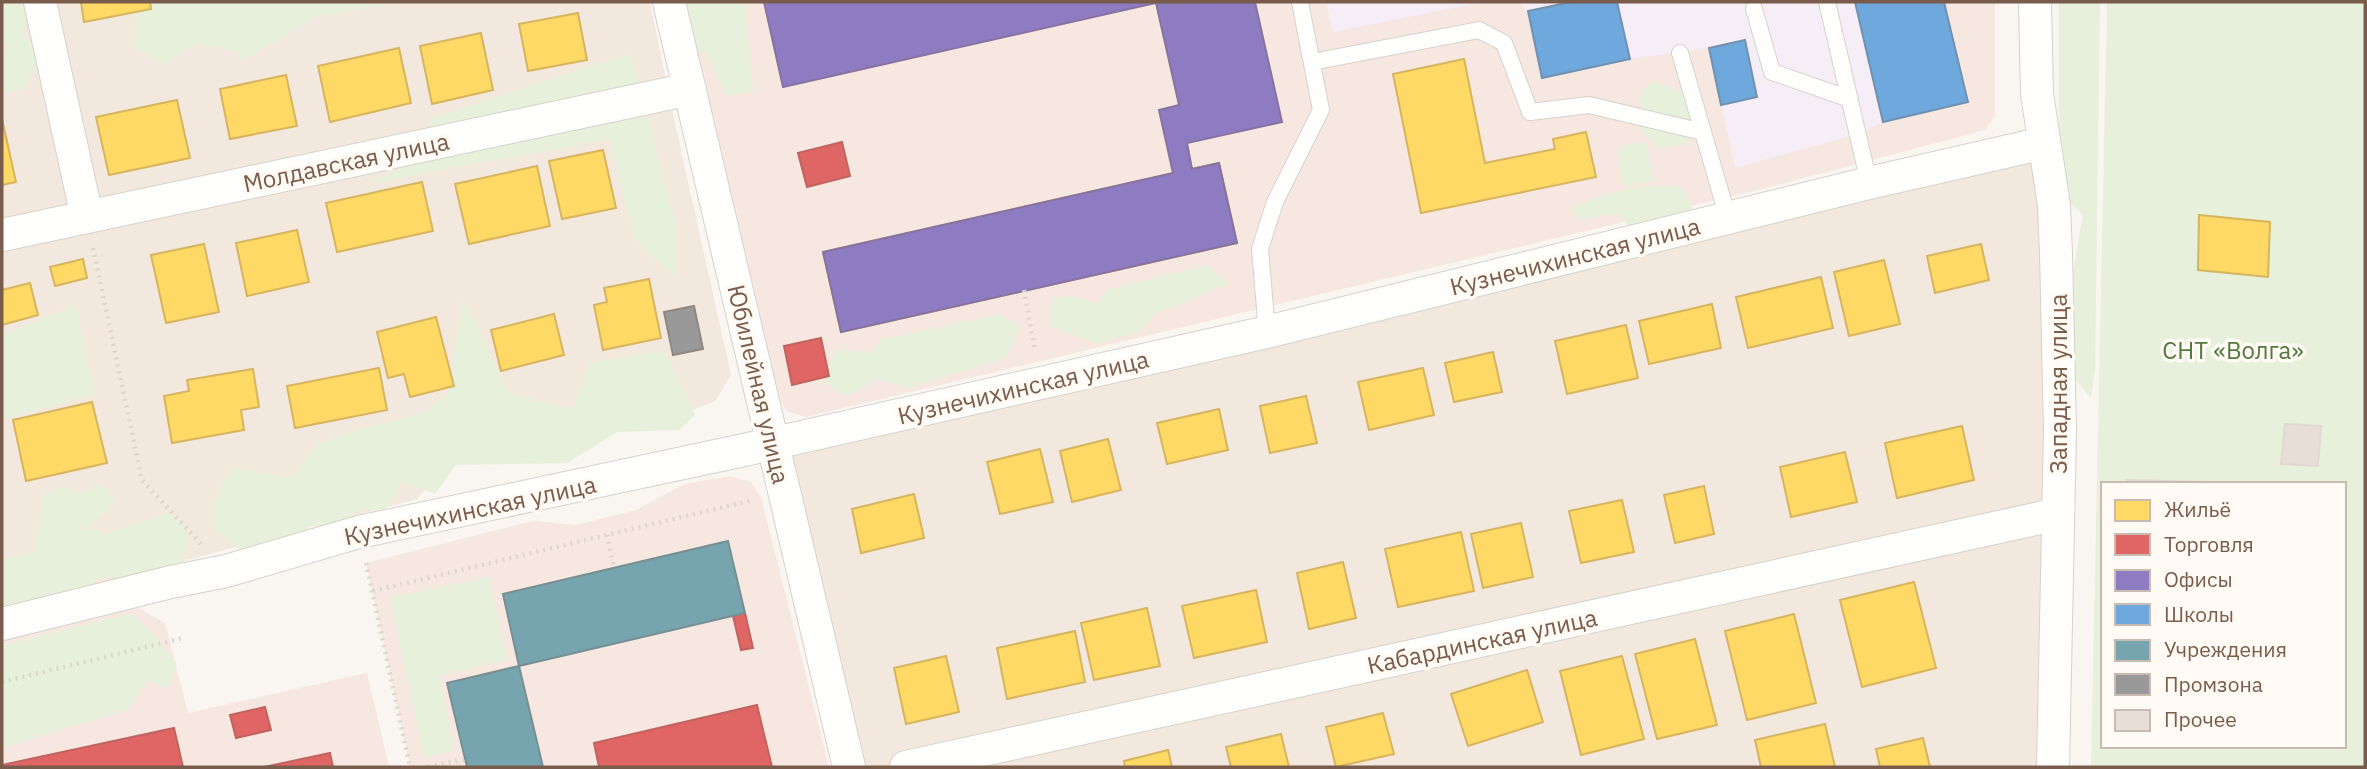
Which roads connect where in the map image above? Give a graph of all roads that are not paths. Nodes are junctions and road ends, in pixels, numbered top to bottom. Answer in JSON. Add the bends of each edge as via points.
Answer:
{"nodes":[{"id":1,"x":40,"y":2,"type":"edge"},
{"id":2,"x":669,"y":2,"type":"edge"},
{"id":3,"x":1300,"y":2,"type":"edge"},
{"id":4,"x":1827,"y":2,"type":"edge"},
{"id":5,"x":2035,"y":2,"type":"edge"},
{"id":6,"x":1754,"y":9,"type":"dead end"},
{"id":7,"x":1680,"y":53,"type":"dead end"},
{"id":8,"x":1312,"y":62,"type":"junction"},
{"id":9,"x":690,"y":89,"type":"junction"},
{"id":10,"x":1850,"y":99,"type":"junction"},
{"id":11,"x":1703,"y":132,"type":"junction"},
{"id":12,"x":2044,"y":143,"type":"junction"},
{"id":13,"x":1869,"y":183,"type":"junction"},
{"id":14,"x":87,"y":216,"type":"junction"},
{"id":15,"x":1728,"y":218,"type":"junction"},
{"id":16,"x":2,"y":235,"type":"edge"},
{"id":17,"x":1267,"y":332,"type":"junction"},
{"id":18,"x":773,"y":443,"type":"junction"},
{"id":19,"x":2058,"y":514,"type":"junction"},
{"id":20,"x":2,"y":624,"type":"edge"},
{"id":21,"x":849,"y":767,"type":"edge"},
{"id":22,"x":906,"y":767,"type":"edge"},
{"id":23,"x":2053,"y":767,"type":"edge"}],
"edges":[{"from":1,"to":14,"type":"street"},
{"from":2,"to":9,"type":"street","name":"Юбилейная улица"},
{"from":3,"to":8,"type":"lane"},
{"from":4,"to":10,"type":"lane"},
{"from":5,"to":12,"type":"street","name":"Западная улица","via":[[2037,94]]},
{"from":6,"to":10,"type":"lane","via":[[1772,72]]},
{"from":7,"to":11,"type":"lane"},
{"from":8,"to":11,"type":"lane","via":[[1479,30],[1504,43],[1530,112],[1589,105]]},
{"from":8,"to":17,"type":"lane","via":[[1321,110],[1275,202],[1260,249]]},
{"from":9,"to":14,"type":"street","name":"Молдавская улица"},
{"from":9,"to":18,"type":"street","name":"Юбилейная улица"},
{"from":10,"to":13,"type":"lane"},
{"from":11,"to":15,"type":"lane"},
{"from":12,"to":13,"type":"street","name":"Кузнечихинская улица"},
{"from":12,"to":19,"type":"street","name":"Западная улица","via":[[2056,253]]},
{"from":13,"to":15,"type":"street","name":"Кузнечихинская улица"},
{"from":14,"to":16,"type":"street","name":"Молдавская улица"},
{"from":15,"to":17,"type":"street","name":"Кузнечихинская улица"},
{"from":17,"to":18,"type":"street","name":"Кузнечихинская улица"},
{"from":18,"to":20,"type":"street","name":"Кузнечихинская улица","via":[[359,532],[226,571]]},
{"from":18,"to":21,"type":"street","name":"Юбилейная улица"},
{"from":19,"to":22,"type":"street","name":"Кабардинская улица"},
{"from":19,"to":23,"type":"street","name":"Западная улица"}]}
